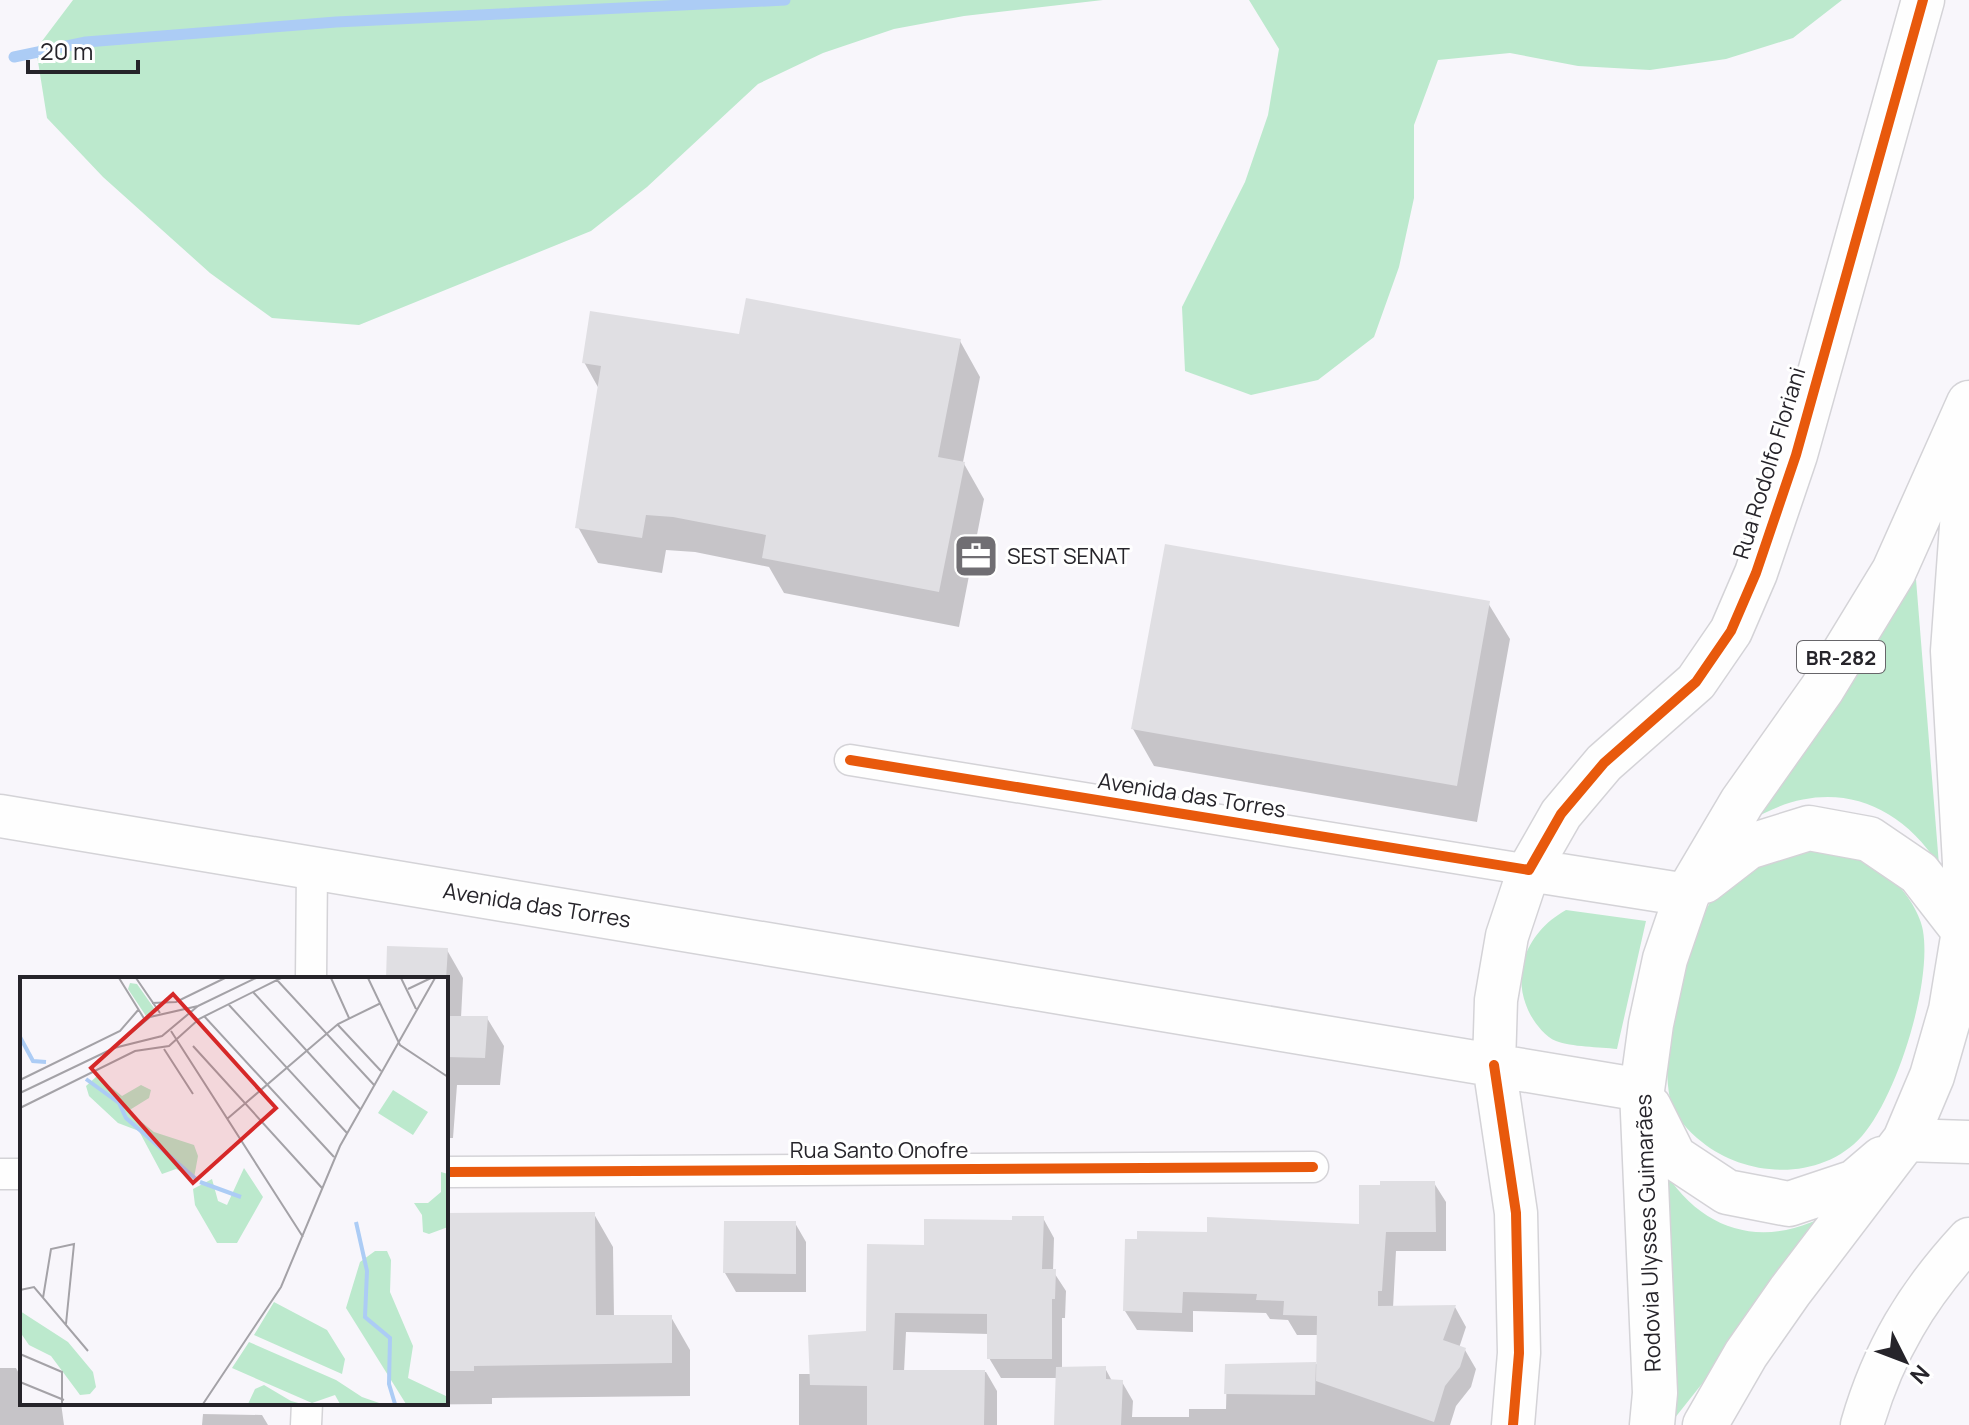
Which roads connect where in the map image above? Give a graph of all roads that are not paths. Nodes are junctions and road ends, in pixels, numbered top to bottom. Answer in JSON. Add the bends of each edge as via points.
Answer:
{"nodes":[{"id":1,"x":1923,"y":0,"type":"edge"},
{"id":2,"x":1969,"y":403,"type":"edge"},
{"id":3,"x":1969,"y":428,"type":"edge"},
{"id":4,"x":850,"y":760,"type":"dead end"},
{"id":5,"x":0,"y":816,"type":"edge"},
{"id":6,"x":312,"y":868,"type":"junction"},
{"id":7,"x":1529,"y":870,"type":"junction"},
{"id":8,"x":1687,"y":895,"type":"junction"},
{"id":9,"x":1966,"y":932,"type":"edge"},
{"id":10,"x":311,"y":977,"type":"edge"},
{"id":11,"x":1494,"y":1065,"type":"junction"},
{"id":12,"x":1642,"y":1090,"type":"junction"},
{"id":13,"x":1905,"y":1140,"type":"junction"},
{"id":14,"x":1969,"y":1142,"type":"edge"},
{"id":15,"x":1313,"y":1167,"type":"dead end"},
{"id":16,"x":448,"y":1172,"type":"edge"},
{"id":17,"x":1969,"y":1239,"type":"edge"},
{"id":18,"x":307,"y":1405,"type":"edge"},
{"id":19,"x":306,"y":1425,"type":"edge"},
{"id":20,"x":1513,"y":1425,"type":"edge"},
{"id":21,"x":1652,"y":1425,"type":"edge"},
{"id":22,"x":1705,"y":1425,"type":"edge"},
{"id":23,"x":1862,"y":1425,"type":"edge"}],
"edges":[{"from":1,"to":7,"type":"main road","name":"Rua Rodolfo Floriani","via":[[1796,455],[1731,631],[1696,682],[1604,763],[1570,804]]},
{"from":2,"to":8,"type":"highway","name":"Rodovia Ulysses Guimarães","number":"BR-282","via":[[1894,571]]},
{"from":3,"to":9,"type":"highway","via":[[1953,651]]},
{"from":4,"to":7,"type":"street","name":"Avenida das Torres"},
{"from":5,"to":6,"type":"main road","name":"Avenida das Torres"},
{"from":6,"to":10,"type":"street"},
{"from":6,"to":11,"type":"main road","name":"Avenida das Torres"},
{"from":7,"to":8,"type":"main road","name":"Avenida das Torres"},
{"from":7,"to":11,"type":"main road","name":"Rua Rodolfo Floriani","via":[[1507,936],[1496,1000]]},
{"from":8,"to":9,"type":"highway","via":[[1748,847],[1809,828],[1869,839],[1919,873]]},
{"from":8,"to":12,"type":"highway","name":"Rodovia Ulysses Guimarães","number":"BR-282","via":[[1665,959]]},
{"from":9,"to":13,"type":"highway","via":[[1932,1076]]},
{"from":11,"to":12,"type":"main road","name":"Avenida das Torres"},
{"from":11,"to":20,"type":"main road","name":"Rua Rodolfo Floriani","via":[[1516,1213],[1519,1353]]},
{"from":12,"to":13,"type":"highway","via":[[1674,1157],[1727,1192],[1789,1204],[1855,1182]]},
{"from":12,"to":21,"type":"highway","name":"Rodovia Ulysses Guimarães","number":"BR-282"},
{"from":13,"to":14,"type":"main road"},
{"from":13,"to":22,"type":"highway","via":[[1781,1303]]},
{"from":15,"to":16,"type":"street","name":"Rua Santo Onofre"},
{"from":17,"to":23,"type":"main road","via":[[1930,1284],[1895,1337]]},
{"from":18,"to":19,"type":"street"}]}
